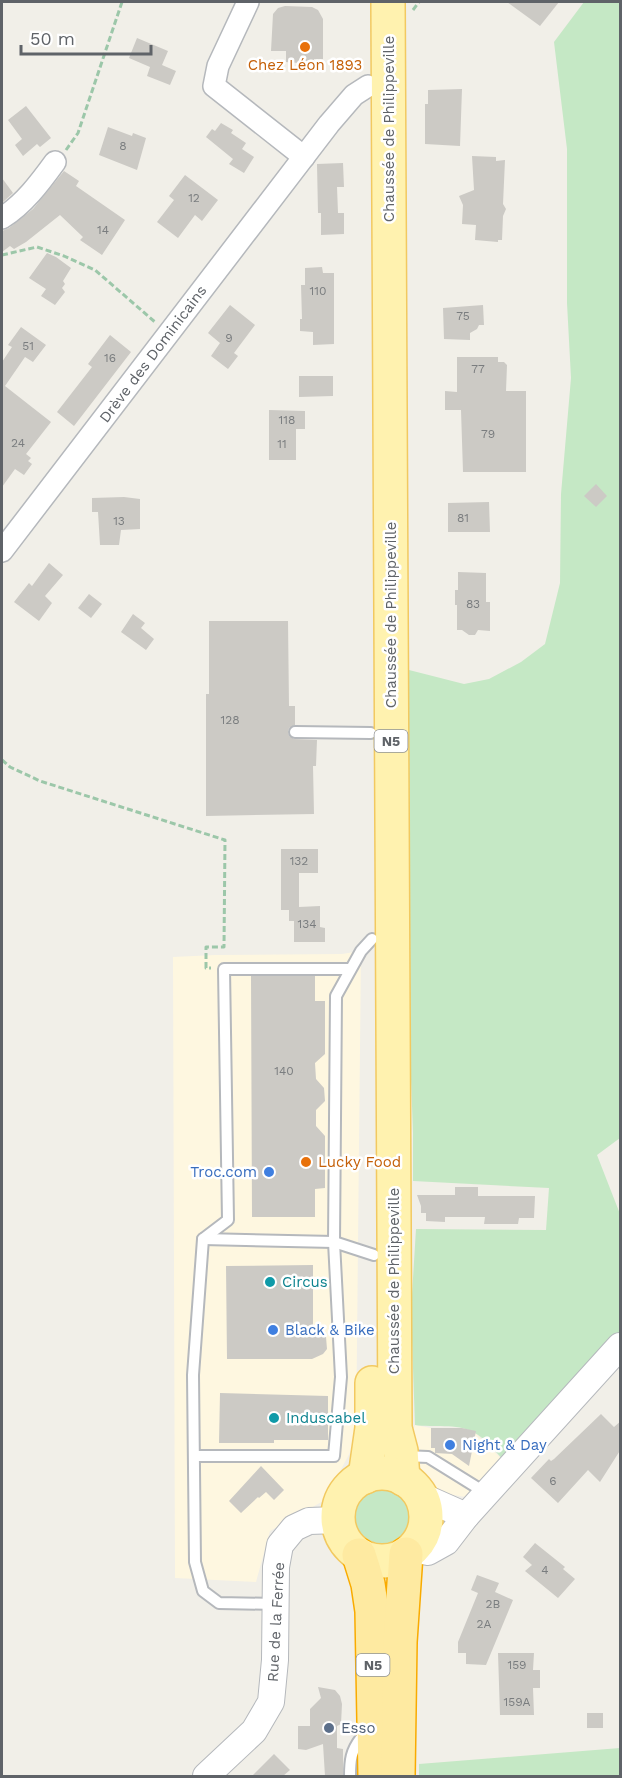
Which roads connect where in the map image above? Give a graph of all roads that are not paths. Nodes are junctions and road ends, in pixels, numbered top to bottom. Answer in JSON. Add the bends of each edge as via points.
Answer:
{"nodes":[{"id":1,"x":248,"y":2,"type":"edge"},
{"id":2,"x":369,"y":2,"type":"edge"},
{"id":3,"x":388,"y":2,"type":"edge"},
{"id":4,"x":368,"y":86,"type":"junction"},
{"id":5,"x":304,"y":157,"type":"junction"},
{"id":6,"x":55,"y":162,"type":"road end"},
{"id":7,"x":2,"y":218,"type":"edge"},
{"id":8,"x":2,"y":551,"type":"edge"},
{"id":9,"x":295,"y":732,"type":"dead end"},
{"id":10,"x":371,"y":733,"type":"junction"},
{"id":11,"x":372,"y":939,"type":"junction"},
{"id":12,"x":350,"y":969,"type":"junction"},
{"id":13,"x":202,"y":1239,"type":"junction"},
{"id":14,"x":334,"y":1242,"type":"junction"},
{"id":15,"x":374,"y":1255,"type":"junction"},
{"id":16,"x":621,"y":1346,"type":"edge"},
{"id":17,"x":194,"y":1456,"type":"junction"},
{"id":18,"x":413,"y":1472,"type":"junction"},
{"id":19,"x":364,"y":1477,"type":"junction"},
{"id":20,"x":486,"y":1494,"type":"junction"},
{"id":21,"x":466,"y":1516,"type":"junction"},
{"id":22,"x":338,"y":1520,"type":"junction"},
{"id":23,"x":409,"y":1552,"type":"junction"},
{"id":24,"x":359,"y":1555,"type":"junction"},
{"id":25,"x":276,"y":1604,"type":"junction"},
{"id":26,"x":374,"y":1735,"type":"junction"},
{"id":27,"x":206,"y":1776,"type":"edge"},
{"id":28,"x":350,"y":1776,"type":"edge"},
{"id":29,"x":375,"y":1776,"type":"edge"},
{"id":30,"x":398,"y":1776,"type":"edge"}],
"edges":[{"from":1,"to":5,"type":"street","via":[[218,66],[214,86]]},
{"from":2,"to":4,"type":"main road","name":"Chaussée de Philippeville","number":"N5"},
{"from":3,"to":18,"type":"main road","name":"Chaussée de Philippeville","number":"N5","via":[[394,1428]]},
{"from":4,"to":5,"type":"street","name":"Drève des Dominicains","via":[[354,95]]},
{"from":4,"to":10,"type":"main road","name":"Chaussée de Philippeville","number":"N5"},
{"from":5,"to":8,"type":"street","name":"Drève des Dominicains"},
{"from":6,"to":7,"type":"street","via":[[36,189]]},
{"from":9,"to":10,"type":"lane"},
{"from":10,"to":11,"type":"main road","name":"Chaussée de Philippeville","number":"N5"},
{"from":11,"to":12,"type":"lane"},
{"from":11,"to":15,"type":"main road","name":"Chaussée de Philippeville","number":"N5"},
{"from":12,"to":13,"type":"lane","via":[[224,969],[228,1220]]},
{"from":12,"to":14,"type":"lane","via":[[336,996]]},
{"from":13,"to":14,"type":"lane"},
{"from":13,"to":17,"type":"lane","via":[[193,1375]]},
{"from":14,"to":15,"type":"lane"},
{"from":14,"to":17,"type":"lane","via":[[341,1377],[334,1456]]},
{"from":15,"to":19,"type":"main road","name":"Chaussée de Philippeville","number":"N5","via":[[373,1415]]},
{"from":16,"to":20,"type":"street"},
{"from":17,"to":25,"type":"lane","via":[[195,1562],[203,1591],[219,1603]]},
{"from":18,"to":19,"type":"main road"},
{"from":18,"to":20,"type":"lane"},
{"from":18,"to":21,"type":"street"},
{"from":18,"to":23,"type":"main road","number":"N5","via":[[426,1522]]},
{"from":19,"to":22,"type":"main road","via":[[344,1494]]},
{"from":20,"to":21,"type":"street"},
{"from":21,"to":23,"type":"street","via":[[446,1542],[428,1552]]},
{"from":22,"to":24,"type":"main road","number":"N5","via":[[348,1546]]},
{"from":22,"to":25,"type":"street","name":"Rue de la Ferrée","via":[[309,1521],[294,1528],[280,1545]]},
{"from":23,"to":24,"type":"main road","via":[[383,1561]]},
{"from":23,"to":30,"type":"highway","number":"N5","via":[[400,1642]]},
{"from":24,"to":26,"type":"highway","number":"N5","via":[[372,1611]]},
{"from":25,"to":27,"type":"street","name":"Rue de la Ferrée","via":[[271,1702],[254,1731]]},
{"from":26,"to":28,"type":"lane","via":[[361,1738],[354,1747]]},
{"from":26,"to":29,"type":"highway","number":"N5"}]}
